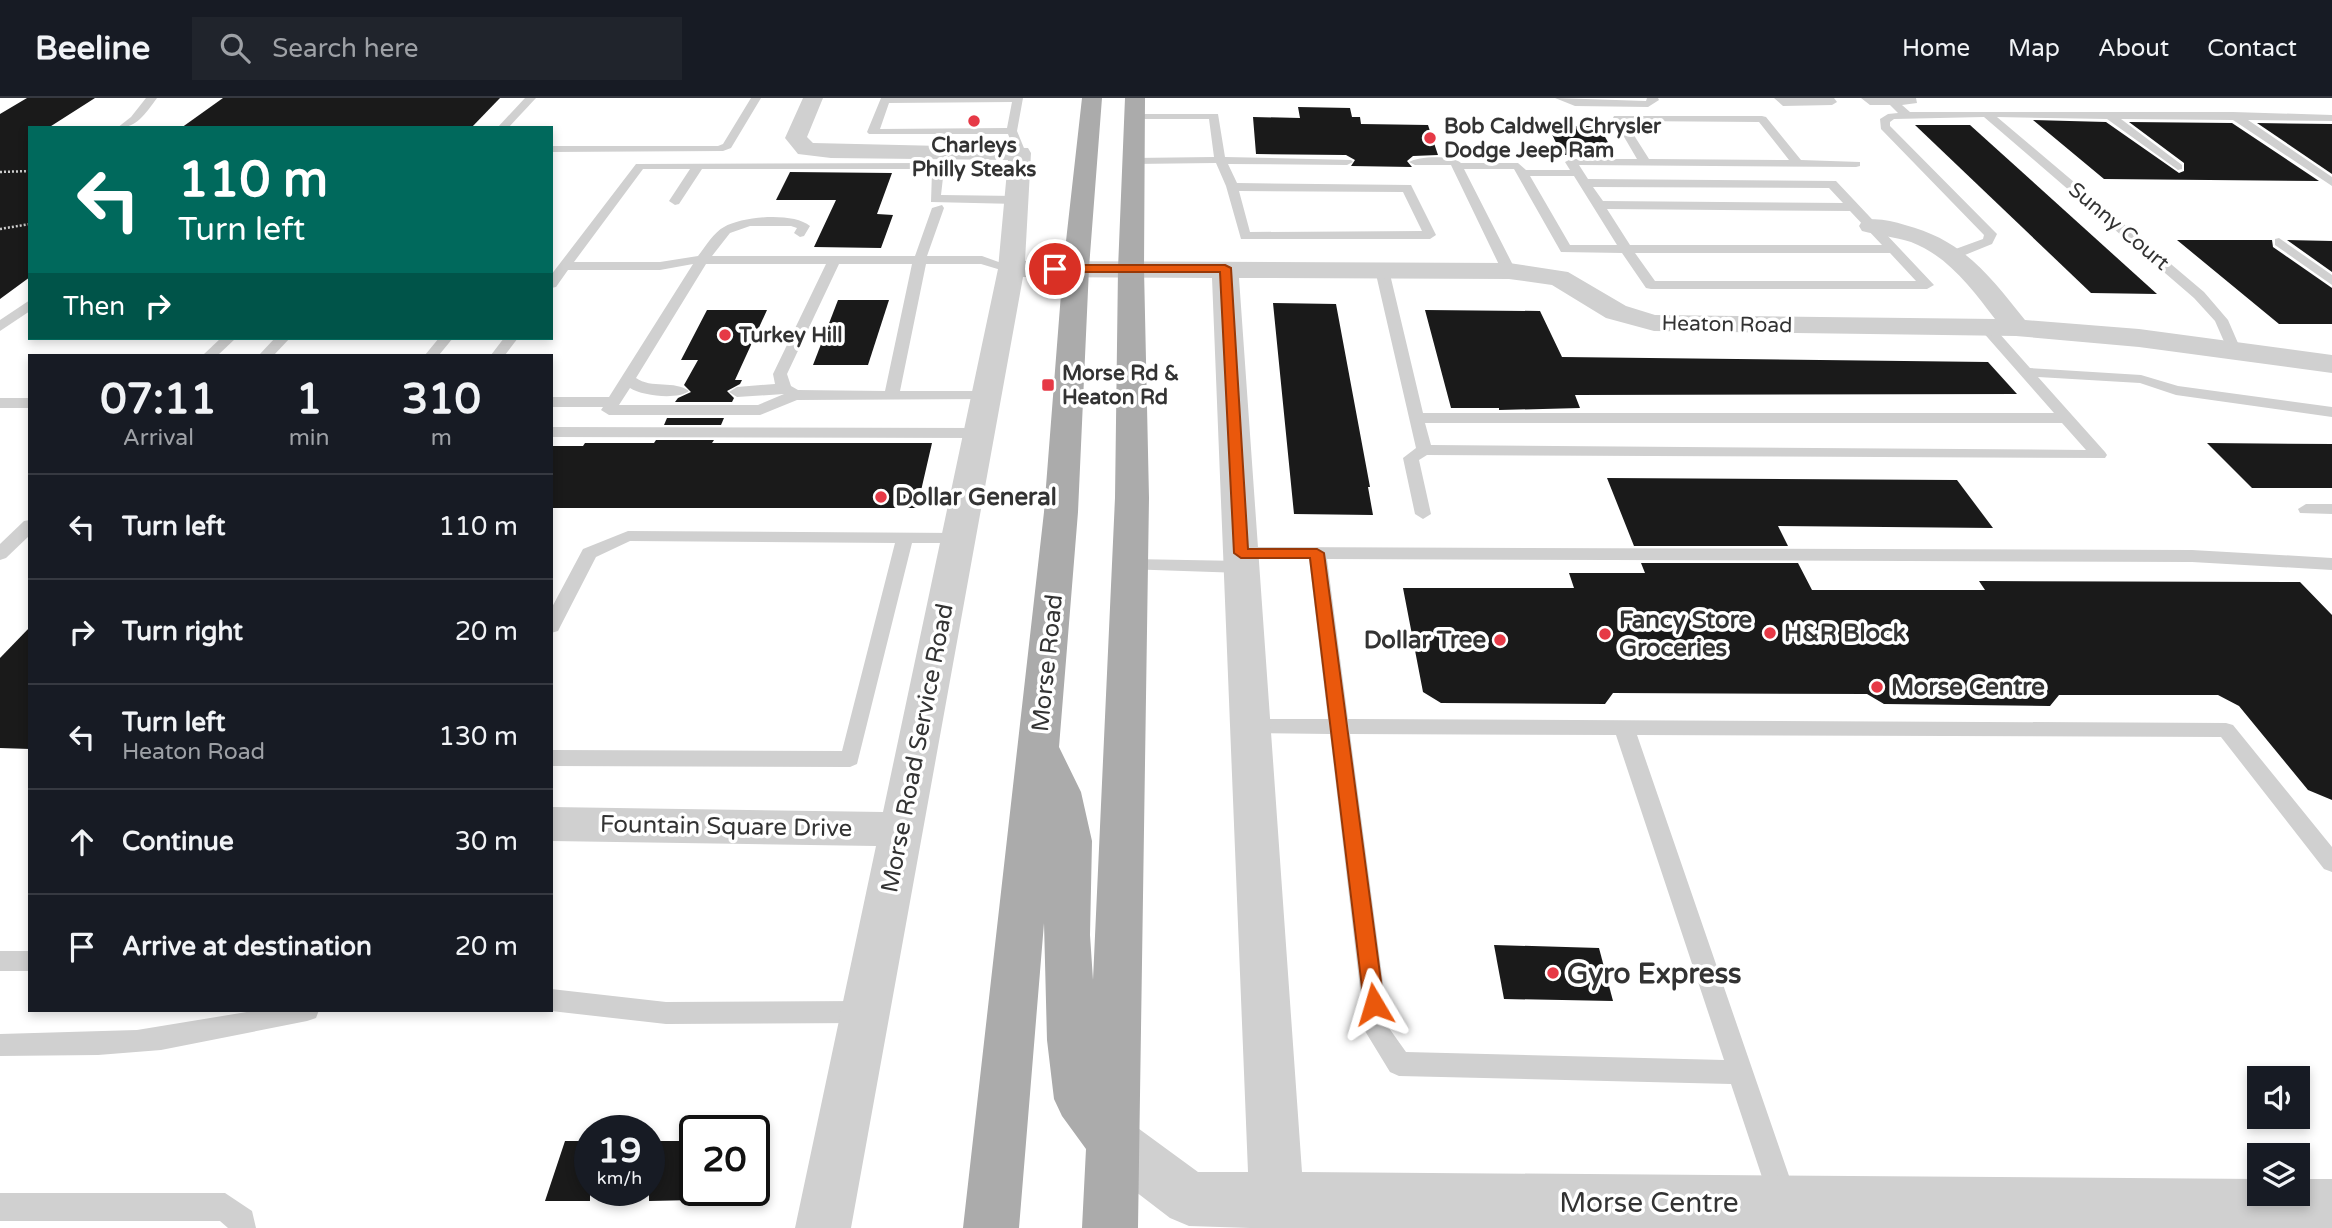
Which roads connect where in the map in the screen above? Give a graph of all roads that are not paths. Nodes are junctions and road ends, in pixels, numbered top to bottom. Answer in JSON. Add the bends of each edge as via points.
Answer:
{"nodes":[{"id":1,"x":152,"y":98,"type":"edge"},
{"id":2,"x":531,"y":98,"type":"edge"},
{"id":3,"x":756,"y":98,"type":"edge"},
{"id":4,"x":813,"y":98,"type":"edge"},
{"id":5,"x":1092,"y":98,"type":"edge"},
{"id":6,"x":1560,"y":98,"type":"edge"},
{"id":7,"x":1652,"y":98,"type":"edge"},
{"id":8,"x":1779,"y":98,"type":"edge"},
{"id":9,"x":1828,"y":98,"type":"edge"},
{"id":10,"x":1866,"y":98,"type":"edge"},
{"id":11,"x":1909,"y":98,"type":"edge"},
{"id":12,"x":886,"y":99,"type":"edge"},
{"id":13,"x":1609,"y":101,"type":"edge"},
{"id":14,"x":1894,"y":102,"type":"junction"},
{"id":15,"x":1135,"y":107,"type":"edge"},
{"id":16,"x":1906,"y":114,"type":"junction"},
{"id":17,"x":1987,"y":114,"type":"junction"},
{"id":18,"x":2109,"y":114,"type":"junction"},
{"id":19,"x":2233,"y":115,"type":"junction"},
{"id":20,"x":2332,"y":118,"type":"edge"},
{"id":21,"x":125,"y":126,"type":"edge"},
{"id":22,"x":504,"y":126,"type":"edge"},
{"id":23,"x":1016,"y":142,"type":"junction"},
{"id":24,"x":553,"y":149,"type":"edge"},
{"id":25,"x":1220,"y":160,"type":"junction"},
{"id":26,"x":1133,"y":161,"type":"junction"},
{"id":27,"x":1347,"y":162,"type":"dead end"},
{"id":28,"x":1415,"y":162,"type":"dead end"},
{"id":29,"x":1646,"y":162,"type":"junction"},
{"id":30,"x":1798,"y":164,"type":"junction"},
{"id":31,"x":1856,"y":164,"type":"dead end"},
{"id":32,"x":698,"y":166,"type":"junction"},
{"id":33,"x":1458,"y":166,"type":"junction"},
{"id":34,"x":2178,"y":167,"type":"dead end"},
{"id":35,"x":1522,"y":173,"type":"junction"},
{"id":36,"x":1581,"y":178,"type":"junction"},
{"id":37,"x":2332,"y":182,"type":"edge"},
{"id":38,"x":1231,"y":187,"type":"junction"},
{"id":39,"x":1017,"y":200,"type":"junction"},
{"id":40,"x":675,"y":201,"type":"dead end"},
{"id":41,"x":1599,"y":205,"type":"junction"},
{"id":42,"x":1853,"y":207,"type":"junction"},
{"id":43,"x":938,"y":208,"type":"dead end"},
{"id":44,"x":1871,"y":226,"type":"junction"},
{"id":45,"x":2279,"y":242,"type":"dead end"},
{"id":46,"x":1626,"y":249,"type":"junction"},
{"id":47,"x":1893,"y":249,"type":"junction"},
{"id":48,"x":1955,"y":254,"type":"junction"},
{"id":49,"x":788,"y":259,"type":"junction"},
{"id":50,"x":835,"y":259,"type":"junction"},
{"id":51,"x":920,"y":259,"type":"junction"},
{"id":52,"x":702,"y":260,"type":"junction"},
{"id":53,"x":565,"y":266,"type":"junction"},
{"id":54,"x":1076,"y":268,"type":"junction"},
{"id":55,"x":1225,"y":268,"type":"junction"},
{"id":56,"x":1012,"y":269,"type":"junction"},
{"id":57,"x":1131,"y":270,"type":"junction"},
{"id":58,"x":1382,"y":270,"type":"junction"},
{"id":59,"x":1509,"y":271,"type":"junction"},
{"id":60,"x":553,"y":281,"type":"edge"},
{"id":61,"x":2332,"y":281,"type":"edge"},
{"id":62,"x":28,"y":306,"type":"edge"},
{"id":63,"x":0,"y":327,"type":"edge"},
{"id":64,"x":1986,"y":327,"type":"junction"},
{"id":65,"x":2016,"y":328,"type":"junction"},
{"id":66,"x":227,"y":340,"type":"edge"},
{"id":67,"x":281,"y":340,"type":"edge"},
{"id":68,"x":444,"y":340,"type":"edge"},
{"id":69,"x":509,"y":340,"type":"edge"},
{"id":70,"x":2234,"y":350,"type":"junction"},
{"id":71,"x":211,"y":354,"type":"edge"},
{"id":72,"x":267,"y":354,"type":"edge"},
{"id":73,"x":433,"y":354,"type":"edge"},
{"id":74,"x":499,"y":354,"type":"edge"},
{"id":75,"x":2332,"y":365,"type":"edge"},
{"id":76,"x":2025,"y":372,"type":"junction"},
{"id":77,"x":627,"y":379,"type":"junction"},
{"id":78,"x":681,"y":391,"type":"dead end"},
{"id":79,"x":790,"y":391,"type":"junction"},
{"id":80,"x":737,"y":392,"type":"dead end"},
{"id":81,"x":892,"y":395,"type":"junction"},
{"id":82,"x":553,"y":401,"type":"edge"},
{"id":83,"x":613,"y":402,"type":"junction"},
{"id":84,"x":0,"y":403,"type":"edge"},
{"id":85,"x":28,"y":403,"type":"edge"},
{"id":86,"x":2332,"y":412,"type":"edge"},
{"id":87,"x":983,"y":414,"type":"junction"},
{"id":88,"x":1417,"y":418,"type":"junction"},
{"id":89,"x":2066,"y":418,"type":"junction"},
{"id":90,"x":553,"y":432,"type":"edge"},
{"id":91,"x":1424,"y":450,"type":"junction"},
{"id":92,"x":2306,"y":509,"type":"dead end"},
{"id":93,"x":2332,"y":509,"type":"edge"},
{"id":94,"x":1423,"y":514,"type":"dead end"},
{"id":95,"x":28,"y":528,"type":"edge"},
{"id":96,"x":905,"y":538,"type":"junction"},
{"id":97,"x":958,"y":538,"type":"junction"},
{"id":98,"x":1317,"y":553,"type":"junction"},
{"id":99,"x":0,"y":554,"type":"edge"},
{"id":100,"x":1241,"y":560,"type":"junction"},
{"id":101,"x":2332,"y":564,"type":"edge"},
{"id":102,"x":1131,"y":565,"type":"junction"},
{"id":103,"x":553,"y":623,"type":"edge"},
{"id":104,"x":1251,"y":726,"type":"junction"},
{"id":105,"x":1338,"y":726,"type":"junction"},
{"id":106,"x":1624,"y":727,"type":"junction"},
{"id":107,"x":1038,"y":747,"type":"junction"},
{"id":108,"x":553,"y":758,"type":"edge"},
{"id":109,"x":553,"y":824,"type":"edge"},
{"id":110,"x":901,"y":829,"type":"junction"},
{"id":111,"x":2332,"y":863,"type":"edge"},
{"id":112,"x":0,"y":961,"type":"edge"},
{"id":113,"x":28,"y":961,"type":"edge"},
{"id":114,"x":553,"y":1000,"type":"edge"},
{"id":115,"x":299,"y":1012,"type":"edge"},
{"id":116,"x":865,"y":1012,"type":"junction"},
{"id":117,"x":0,"y":1045,"type":"edge"},
{"id":118,"x":1740,"y":1072,"type":"junction"},
{"id":119,"x":1112,"y":1141,"type":"junction"},
{"id":120,"x":2332,"y":1206,"type":"edge"},
{"id":121,"x":0,"y":1207,"type":"edge"},
{"id":122,"x":1277,"y":1214,"type":"edge"},
{"id":123,"x":1789,"y":1215,"type":"edge"},
{"id":124,"x":242,"y":1228,"type":"edge"},
{"id":125,"x":823,"y":1228,"type":"edge"},
{"id":126,"x":991,"y":1228,"type":"edge"},
{"id":127,"x":1110,"y":1228,"type":"edge"}],
"edges":[{"from":1,"to":21,"type":"lane"},
{"from":2,"to":22,"type":"lane"},
{"from":3,"to":24,"type":"lane","via":[[727,146],[719,149]]},
{"from":4,"to":23,"type":"street","via":[[796,138],[806,149]]},
{"from":5,"to":54,"type":"main road","name":"Morse Road"},
{"from":6,"to":13,"type":"lane","via":[[1575,103]]},
{"from":7,"to":13,"type":"lane","via":[[1648,104]]},
{"from":8,"to":9,"type":"lane","via":[[1783,103],[1832,102]]},
{"from":10,"to":14,"type":"lane"},
{"from":11,"to":14,"type":"lane","via":[[1913,102]]},
{"from":12,"to":23,"type":"lane","via":[[1018,99]]},
{"from":12,"to":23,"type":"lane","via":[[873,131]]},
{"from":14,"to":16,"type":"lane"},
{"from":15,"to":25,"type":"lane","via":[[1214,116]]},
{"from":15,"to":26,"type":"main road"},
{"from":16,"to":17,"type":"lane"},
{"from":16,"to":48,"type":"lane","via":[[1892,116],[1884,121],[1885,127],[1991,234],[1988,241]]},
{"from":17,"to":18,"type":"lane"},
{"from":17,"to":70,"type":"lane","name":"Sunny Court","via":[[2199,295],[2221,320]]},
{"from":18,"to":19,"type":"lane"},
{"from":18,"to":34,"type":"lane"},
{"from":19,"to":20,"type":"lane"},
{"from":19,"to":37,"type":"lane"},
{"from":23,"to":39,"type":"street","name":"Morse Road Service Road"},
{"from":25,"to":26,"type":"lane"},
{"from":25,"to":27,"type":"lane"},
{"from":25,"to":38,"type":"lane"},
{"from":26,"to":57,"type":"main road"},
{"from":28,"to":33,"type":"lane","via":[[1455,162]]},
{"from":29,"to":30,"type":"lane"},
{"from":29,"to":30,"type":"lane","via":[[1618,118],[1762,119]]},
{"from":29,"to":36,"type":"lane","via":[[1571,162]]},
{"from":30,"to":31,"type":"lane"},
{"from":32,"to":39,"type":"lane","via":[[930,166],[938,169],[936,199]]},
{"from":32,"to":40,"type":"lane"},
{"from":32,"to":53,"type":"lane","via":[[640,166]]},
{"from":33,"to":35,"type":"lane","via":[[1518,166]]},
{"from":33,"to":59,"type":"lane"},
{"from":35,"to":36,"type":"lane"},
{"from":35,"to":46,"type":"lane","via":[[1566,249]]},
{"from":36,"to":41,"type":"lane"},
{"from":36,"to":42,"type":"lane","via":[[1832,184]]},
{"from":38,"to":38,"type":"lane","via":[[1245,236],[1430,236],[1407,188]]},
{"from":39,"to":56,"type":"street","name":"Morse Road Service Road"},
{"from":41,"to":42,"type":"lane"},
{"from":41,"to":46,"type":"lane"},
{"from":42,"to":44,"type":"lane"},
{"from":43,"to":51,"type":"lane"},
{"from":44,"to":47,"type":"lane"},
{"from":44,"to":48,"type":"street","via":[[1926,239]]},
{"from":45,"to":61,"type":"lane"},
{"from":46,"to":47,"type":"lane"},
{"from":46,"to":47,"type":"lane","via":[[1651,285],[1927,285]]},
{"from":48,"to":65,"type":"street"},
{"from":49,"to":50,"type":"lane"},
{"from":49,"to":52,"type":"lane"},
{"from":49,"to":52,"type":"lane","via":[[804,226],[749,222],[726,230]]},
{"from":50,"to":51,"type":"lane"},
{"from":50,"to":79,"type":"lane","via":[[780,374]]},
{"from":51,"to":56,"type":"lane","via":[[982,260]]},
{"from":51,"to":81,"type":"lane"},
{"from":52,"to":53,"type":"lane","via":[[660,266]]},
{"from":52,"to":77,"type":"lane"},
{"from":53,"to":60,"type":"lane"},
{"from":54,"to":56,"type":"street"},
{"from":54,"to":57,"type":"street"},
{"from":54,"to":107,"type":"main road","name":"Morse Road","via":[[1061,512]]},
{"from":55,"to":57,"type":"street","name":"Heaton Road"},
{"from":55,"to":58,"type":"street","name":"Heaton Road"},
{"from":55,"to":100,"type":"street"},
{"from":56,"to":87,"type":"street","name":"Morse Road Service Road"},
{"from":57,"to":102,"type":"main road"},
{"from":58,"to":59,"type":"street","name":"Heaton Road"},
{"from":58,"to":88,"type":"lane"},
{"from":59,"to":64,"type":"street","name":"Heaton Road","via":[[1559,278],[1616,312],[1654,323]]},
{"from":62,"to":63,"type":"lane"},
{"from":64,"to":65,"type":"street","name":"Heaton Road"},
{"from":64,"to":76,"type":"lane"},
{"from":65,"to":70,"type":"street","name":"Heaton Road"},
{"from":66,"to":71,"type":"lane"},
{"from":67,"to":72,"type":"lane"},
{"from":68,"to":73,"type":"lane"},
{"from":69,"to":74,"type":"lane"},
{"from":70,"to":75,"type":"street","name":"Heaton Road"},
{"from":76,"to":86,"type":"lane","via":[[2141,379],[2176,390]]},
{"from":76,"to":89,"type":"lane"},
{"from":77,"to":78,"type":"lane","via":[[640,388]]},
{"from":77,"to":83,"type":"lane"},
{"from":79,"to":80,"type":"lane"},
{"from":79,"to":81,"type":"lane"},
{"from":79,"to":83,"type":"lane","via":[[760,410],[609,410]]},
{"from":81,"to":87,"type":"lane"},
{"from":82,"to":83,"type":"lane"},
{"from":84,"to":85,"type":"lane"},
{"from":87,"to":90,"type":"lane"},
{"from":87,"to":97,"type":"street","name":"Morse Road Service Road"},
{"from":88,"to":89,"type":"lane"},
{"from":88,"to":91,"type":"lane"},
{"from":89,"to":91,"type":"lane","via":[[2099,456]]},
{"from":91,"to":94,"type":"lane","via":[[1411,458]]},
{"from":92,"to":93,"type":"lane"},
{"from":95,"to":99,"type":"lane"},
{"from":96,"to":97,"type":"lane"},
{"from":96,"to":103,"type":"lane","via":[[628,536],[589,553]]},
{"from":96,"to":108,"type":"lane","via":[[850,759]]},
{"from":97,"to":110,"type":"street","name":"Morse Road Service Road"},
{"from":98,"to":100,"type":"lane"},
{"from":98,"to":101,"type":"lane","via":[[2192,556]]},
{"from":98,"to":105,"type":"lane"},
{"from":100,"to":102,"type":"lane"},
{"from":100,"to":104,"type":"street"},
{"from":102,"to":119,"type":"main road"},
{"from":104,"to":105,"type":"lane"},
{"from":104,"to":122,"type":"street"},
{"from":105,"to":106,"type":"lane"},
{"from":105,"to":118,"type":"lane","via":[[1377,1031],[1399,1064]]},
{"from":106,"to":111,"type":"lane","via":[[2226,730]]},
{"from":106,"to":118,"type":"lane"},
{"from":107,"to":119,"type":"main road","via":[[1060,792],[1070,841],[1067,935],[1080,1099]]},
{"from":107,"to":126,"type":"main road","name":"Morse Road"},
{"from":109,"to":110,"type":"street","name":"Fountain Square Drive"},
{"from":110,"to":116,"type":"street","name":"Morse Road Service Road"},
{"from":112,"to":113,"type":"lane"},
{"from":114,"to":116,"type":"lane","via":[[666,1013]]},
{"from":115,"to":117,"type":"lane","via":[[237,1027],[113,1043]]},
{"from":116,"to":125,"type":"street","name":"Morse Road Service Road"},
{"from":118,"to":123,"type":"lane"},
{"from":119,"to":122,"type":"street","name":"Morse Centre","via":[[1189,1199]]},
{"from":119,"to":127,"type":"main road"},
{"from":120,"to":123,"type":"street","name":"Morse Centre"},
{"from":121,"to":124,"type":"lane","via":[[225,1207],[242,1221]]},
{"from":122,"to":123,"type":"street","name":"Morse Centre"}]}
